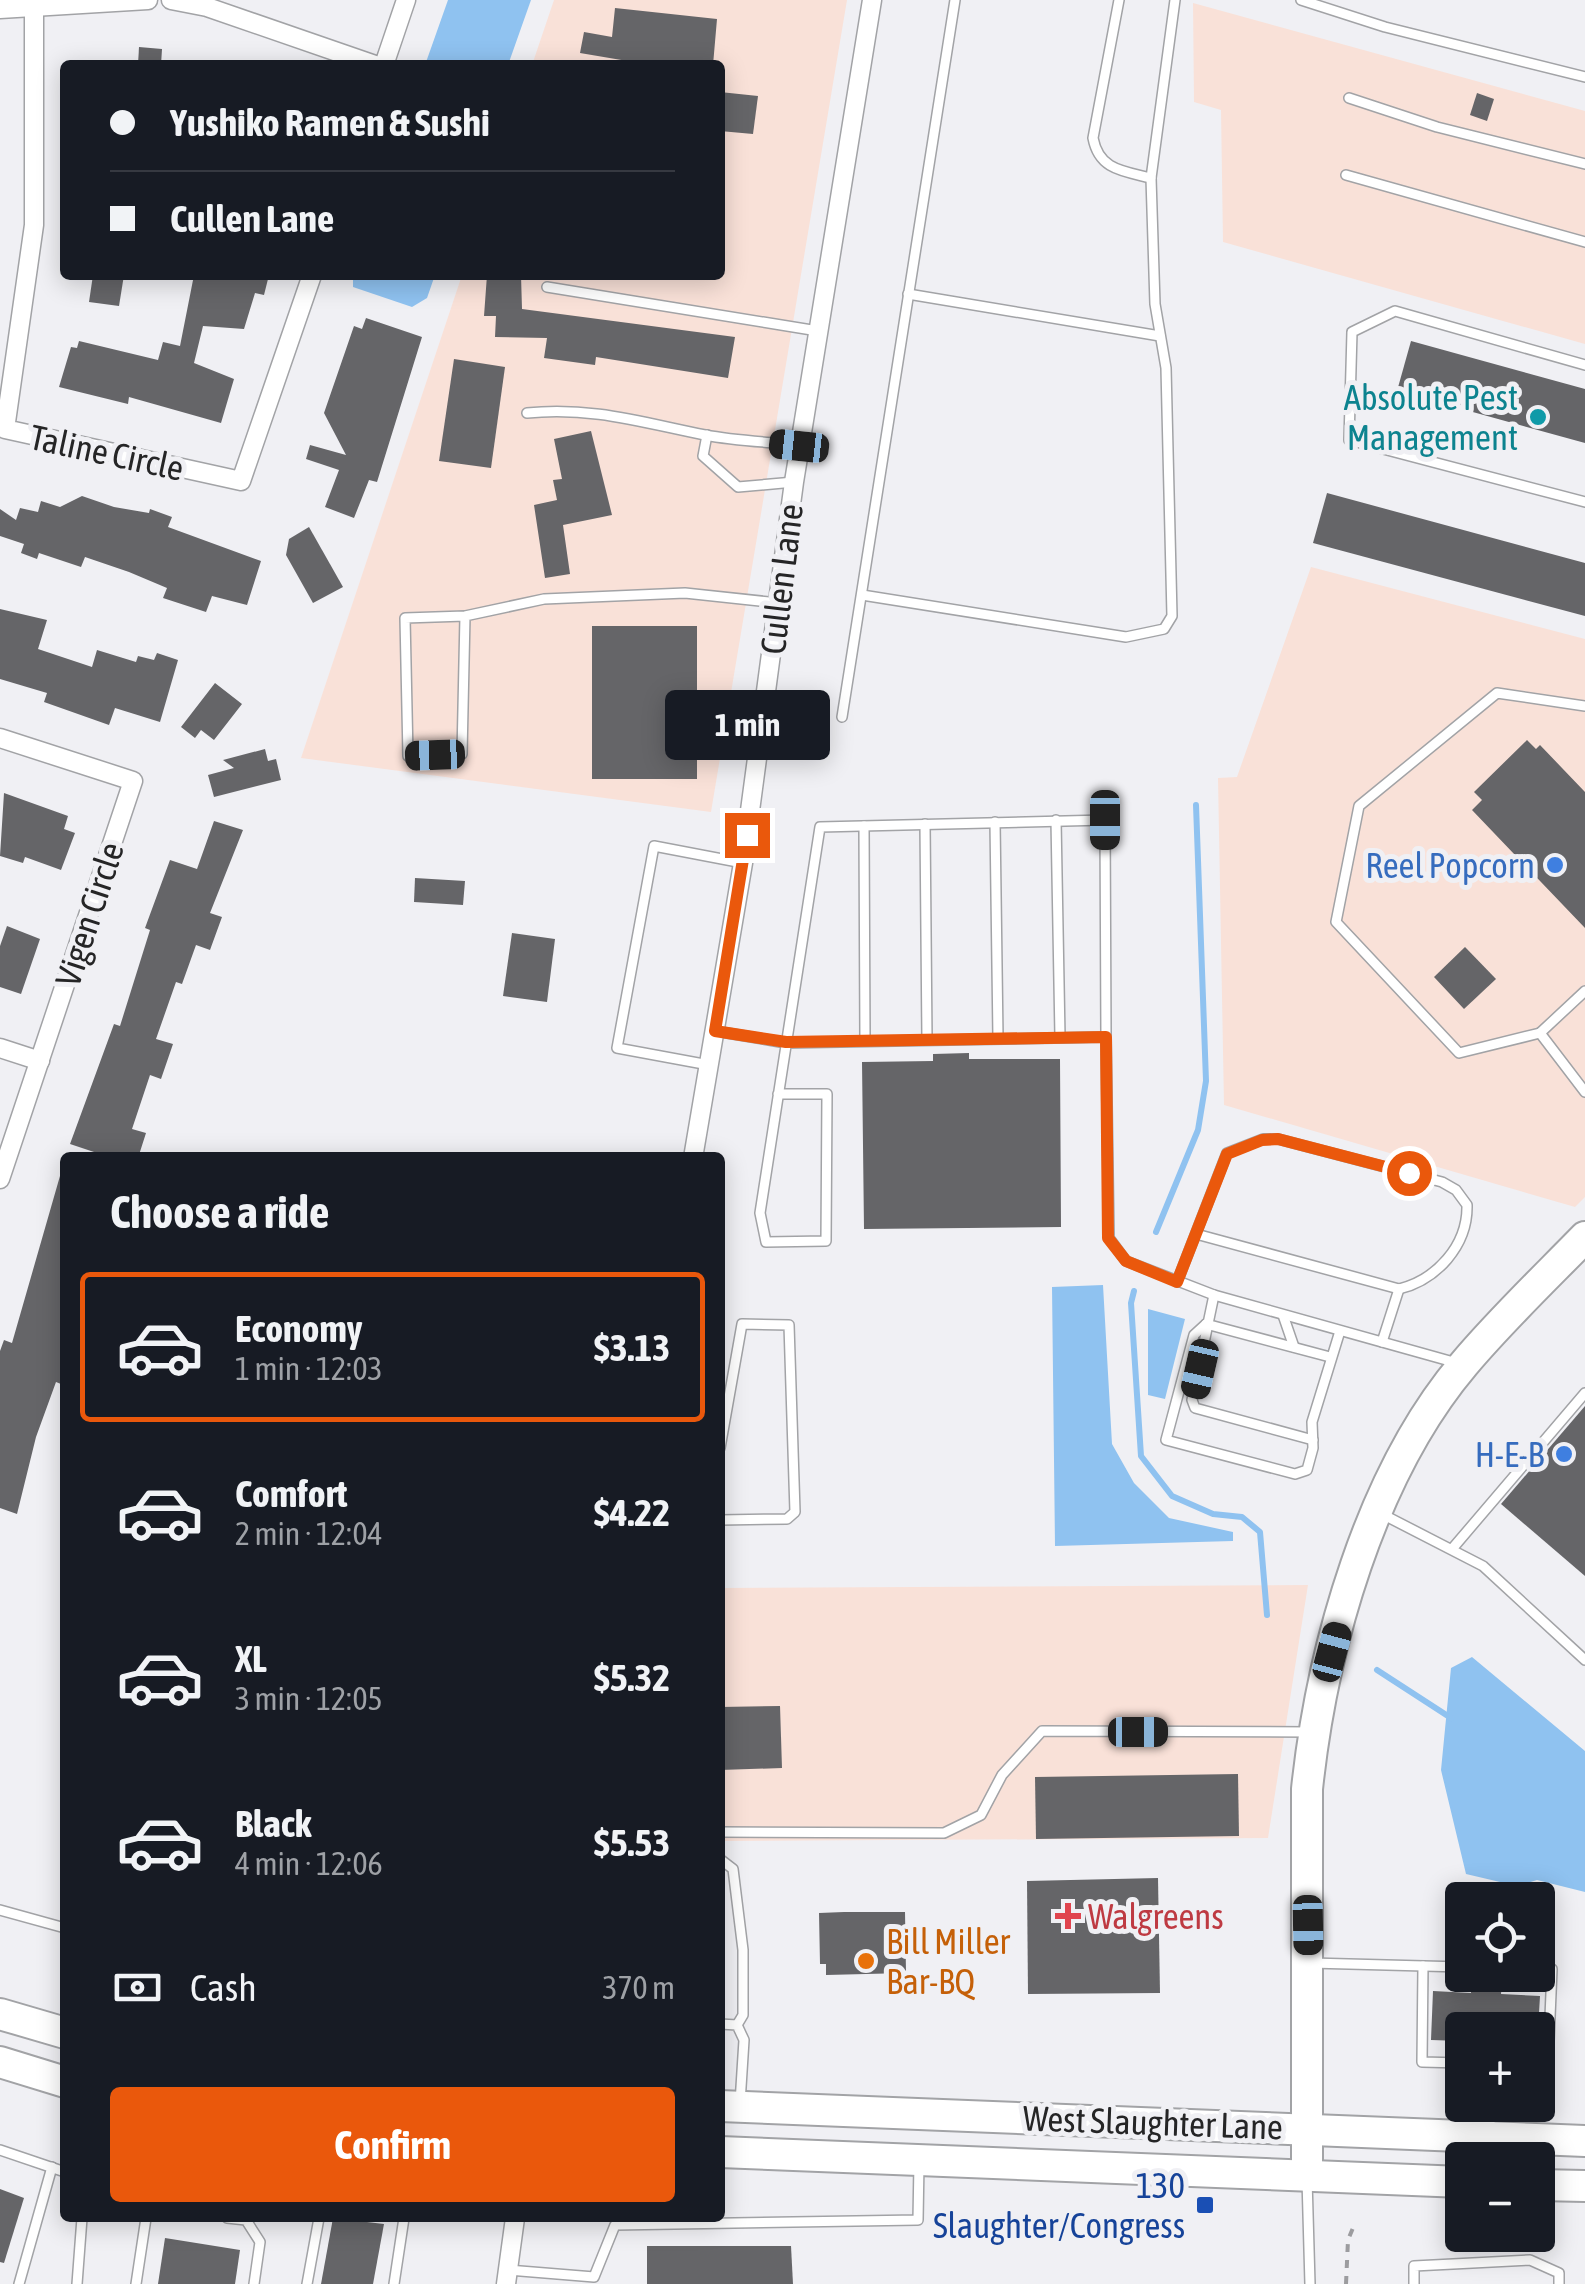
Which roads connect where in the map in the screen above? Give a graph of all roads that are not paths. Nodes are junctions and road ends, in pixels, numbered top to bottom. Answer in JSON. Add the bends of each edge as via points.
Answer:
{"nodes":[{"id":1,"x":148,"y":0,"type":"edge"},
{"id":2,"x":171,"y":0,"type":"edge"},
{"id":3,"x":406,"y":0,"type":"edge"},
{"id":4,"x":872,"y":0,"type":"edge"},
{"id":5,"x":955,"y":0,"type":"edge"},
{"id":6,"x":1119,"y":0,"type":"edge"},
{"id":7,"x":1175,"y":0,"type":"edge"},
{"id":8,"x":1301,"y":0,"type":"edge"},
{"id":9,"x":34,"y":3,"type":"edge"},
{"id":10,"x":0,"y":9,"type":"edge"},
{"id":11,"x":361,"y":60,"type":"edge"},
{"id":12,"x":386,"y":60,"type":"edge"},
{"id":13,"x":1585,"y":77,"type":"edge"},
{"id":14,"x":1349,"y":98,"type":"dead end"},
{"id":15,"x":1585,"y":164,"type":"edge"},
{"id":16,"x":1346,"y":175,"type":"dead end"},
{"id":17,"x":1151,"y":178,"type":"junction"},
{"id":18,"x":1585,"y":242,"type":"edge"},
{"id":19,"x":310,"y":280,"type":"edge"},
{"id":20,"x":547,"y":287,"type":"dead end"},
{"id":21,"x":908,"y":294,"type":"junction"},
{"id":22,"x":818,"y":331,"type":"junction"},
{"id":23,"x":1160,"y":336,"type":"junction"},
{"id":24,"x":1585,"y":365,"type":"edge"},
{"id":25,"x":527,"y":413,"type":"dead end"},
{"id":26,"x":707,"y":436,"type":"junction"},
{"id":27,"x":799,"y":446,"type":"junction"},
{"id":28,"x":794,"y":482,"type":"junction"},
{"id":29,"x":1585,"y":502,"type":"edge"},
{"id":30,"x":862,"y":595,"type":"junction"},
{"id":31,"x":779,"y":603,"type":"junction"},
{"id":32,"x":465,"y":616,"type":"junction"},
{"id":33,"x":1585,"y":706,"type":"edge"},
{"id":34,"x":842,"y":717,"type":"dead end"},
{"id":35,"x":0,"y":738,"type":"edge"},
{"id":36,"x":1056,"y":820,"type":"junction"},
{"id":37,"x":995,"y":822,"type":"junction"},
{"id":38,"x":925,"y":824,"type":"junction"},
{"id":39,"x":864,"y":826,"type":"junction"},
{"id":40,"x":744,"y":863,"type":"junction"},
{"id":41,"x":1585,"y":991,"type":"edge"},
{"id":42,"x":715,"y":1031,"type":"junction"},
{"id":43,"x":1540,"y":1033,"type":"junction"},
{"id":44,"x":1060,"y":1037,"type":"junction"},
{"id":45,"x":1106,"y":1037,"type":"junction"},
{"id":46,"x":998,"y":1038,"type":"junction"},
{"id":47,"x":926,"y":1040,"type":"junction"},
{"id":48,"x":865,"y":1041,"type":"junction"},
{"id":49,"x":786,"y":1042,"type":"junction"},
{"id":50,"x":0,"y":1048,"type":"edge"},
{"id":51,"x":40,"y":1061,"type":"junction"},
{"id":52,"x":708,"y":1065,"type":"junction"},
{"id":53,"x":1583,"y":1090,"type":"edge"},
{"id":54,"x":778,"y":1094,"type":"junction"},
{"id":55,"x":694,"y":1152,"type":"edge"},
{"id":56,"x":0,"y":1179,"type":"edge"},
{"id":57,"x":1196,"y":1234,"type":"junction"},
{"id":58,"x":1585,"y":1237,"type":"edge"},
{"id":59,"x":1177,"y":1282,"type":"junction"},
{"id":60,"x":1399,"y":1289,"type":"junction"},
{"id":61,"x":1214,"y":1295,"type":"junction"},
{"id":62,"x":1283,"y":1315,"type":"junction"},
{"id":63,"x":1206,"y":1324,"type":"junction"},
{"id":64,"x":1340,"y":1331,"type":"junction"},
{"id":65,"x":1382,"y":1342,"type":"junction"},
{"id":66,"x":1294,"y":1347,"type":"junction"},
{"id":67,"x":1330,"y":1356,"type":"junction"},
{"id":68,"x":1463,"y":1365,"type":"junction"},
{"id":69,"x":1585,"y":1393,"type":"edge"},
{"id":70,"x":725,"y":1420,"type":"edge"},
{"id":71,"x":1313,"y":1440,"type":"junction"},
{"id":72,"x":1378,"y":1512,"type":"junction"},
{"id":73,"x":725,"y":1520,"type":"edge"},
{"id":74,"x":1452,"y":1549,"type":"junction"},
{"id":75,"x":1585,"y":1660,"type":"edge"},
{"id":76,"x":1313,"y":1732,"type":"junction"},
{"id":77,"x":725,"y":1832,"type":"edge"},
{"id":78,"x":725,"y":1863,"type":"edge"},
{"id":79,"x":0,"y":1910,"type":"edge"},
{"id":80,"x":60,"y":1927,"type":"edge"},
{"id":81,"x":1308,"y":1963,"type":"junction"},
{"id":82,"x":1423,"y":1966,"type":"junction"},
{"id":83,"x":1445,"y":1967,"type":"edge"},
{"id":84,"x":0,"y":2014,"type":"edge"},
{"id":85,"x":725,"y":2024,"type":"edge"},
{"id":86,"x":737,"y":2025,"type":"junction"},
{"id":87,"x":60,"y":2032,"type":"edge"},
{"id":88,"x":0,"y":2062,"type":"edge"},
{"id":89,"x":1445,"y":2063,"type":"edge"},
{"id":90,"x":60,"y":2080,"type":"edge"},
{"id":91,"x":730,"y":2106,"type":"edge"},
{"id":92,"x":1490,"y":2122,"type":"edge"},
{"id":93,"x":1305,"y":2127,"type":"junction"},
{"id":94,"x":1490,"y":2136,"type":"junction"},
{"id":95,"x":1585,"y":2141,"type":"edge"},
{"id":96,"x":0,"y":2150,"type":"edge"},
{"id":97,"x":725,"y":2152,"type":"edge"},
{"id":98,"x":919,"y":2160,"type":"junction"},
{"id":99,"x":52,"y":2168,"type":"junction"},
{"id":100,"x":60,"y":2170,"type":"edge"},
{"id":101,"x":1307,"y":2176,"type":"junction"},
{"id":102,"x":1445,"y":2181,"type":"edge"},
{"id":103,"x":1555,"y":2185,"type":"edge"},
{"id":104,"x":1585,"y":2186,"type":"edge"},
{"id":105,"x":725,"y":2221,"type":"edge"},
{"id":106,"x":82,"y":2222,"type":"edge"},
{"id":107,"x":145,"y":2222,"type":"edge"},
{"id":108,"x":247,"y":2222,"type":"edge"},
{"id":109,"x":318,"y":2222,"type":"edge"},
{"id":110,"x":403,"y":2222,"type":"edge"},
{"id":111,"x":514,"y":2222,"type":"edge"},
{"id":112,"x":657,"y":2222,"type":"edge"},
{"id":113,"x":507,"y":2277,"type":"edge"},
{"id":114,"x":19,"y":2284,"type":"edge"},
{"id":115,"x":77,"y":2284,"type":"edge"},
{"id":116,"x":136,"y":2284,"type":"edge"},
{"id":117,"x":254,"y":2284,"type":"edge"},
{"id":118,"x":307,"y":2284,"type":"edge"},
{"id":119,"x":394,"y":2284,"type":"edge"},
{"id":120,"x":1310,"y":2284,"type":"edge"},
{"id":121,"x":1414,"y":2284,"type":"edge"},
{"id":122,"x":1560,"y":2284,"type":"edge"}],
"edges":[{"from":1,"to":9,"type":"street"},
{"from":2,"to":11,"type":"street"},
{"from":3,"to":12,"type":"street"},
{"from":4,"to":22,"type":"street","name":"Cullen Lane"},
{"from":5,"to":21,"type":"lane"},
{"from":6,"to":17,"type":"lane","via":[[1096,154],[1110,168]]},
{"from":7,"to":17,"type":"lane"},
{"from":8,"to":13,"type":"lane"},
{"from":9,"to":10,"type":"street"},
{"from":9,"to":19,"type":"street","name":"Taline Circle","via":[[34,225],[5,429],[241,481]]},
{"from":14,"to":15,"type":"lane"},
{"from":16,"to":18,"type":"lane"},
{"from":17,"to":23,"type":"lane"},
{"from":20,"to":22,"type":"lane"},
{"from":21,"to":23,"type":"lane"},
{"from":21,"to":30,"type":"lane"},
{"from":22,"to":27,"type":"street","name":"Cullen Lane"},
{"from":23,"to":30,"type":"lane","via":[[1174,568],[1172,616],[1164,629],[1126,637]]},
{"from":24,"to":29,"type":"lane","via":[[1395,311],[1352,332],[1349,440]]},
{"from":25,"to":26,"type":"lane","via":[[566,408],[632,416]]},
{"from":26,"to":27,"type":"lane"},
{"from":26,"to":28,"type":"lane","via":[[703,456],[738,487]]},
{"from":27,"to":28,"type":"street","name":"Cullen Lane"},
{"from":28,"to":31,"type":"street","name":"Cullen Lane"},
{"from":30,"to":34,"type":"lane"},
{"from":31,"to":32,"type":"lane","via":[[685,593],[544,599]]},
{"from":31,"to":40,"type":"street","name":"Cullen Lane"},
{"from":32,"to":32,"type":"lane","via":[[405,618],[408,756],[462,754]]},
{"from":33,"to":43,"type":"lane","via":[[1497,693],[1359,806],[1336,922],[1459,1053]]},
{"from":35,"to":51,"type":"street","name":"Vigen Circle","via":[[133,781]]},
{"from":36,"to":37,"type":"lane"},
{"from":36,"to":44,"type":"lane"},
{"from":36,"to":45,"type":"lane","via":[[1105,820]]},
{"from":37,"to":38,"type":"lane"},
{"from":37,"to":46,"type":"lane"},
{"from":38,"to":39,"type":"lane"},
{"from":38,"to":47,"type":"lane"},
{"from":39,"to":48,"type":"lane"},
{"from":39,"to":49,"type":"lane","via":[[820,827]]},
{"from":40,"to":42,"type":"street","name":"Cullen Lane"},
{"from":40,"to":52,"type":"lane","via":[[654,846],[616,1048]]},
{"from":41,"to":43,"type":"lane"},
{"from":42,"to":49,"type":"lane"},
{"from":42,"to":52,"type":"street","name":"Cullen Lane"},
{"from":43,"to":53,"type":"lane"},
{"from":44,"to":45,"type":"lane"},
{"from":44,"to":46,"type":"lane"},
{"from":45,"to":59,"type":"lane","via":[[1108,1238],[1126,1261]]},
{"from":46,"to":47,"type":"lane"},
{"from":47,"to":48,"type":"lane"},
{"from":48,"to":49,"type":"lane"},
{"from":49,"to":54,"type":"lane"},
{"from":50,"to":51,"type":"street"},
{"from":51,"to":56,"type":"street","name":"Vigen Circle"},
{"from":52,"to":55,"type":"street","name":"Cullen Lane"},
{"from":54,"to":54,"type":"lane","via":[[760,1213],[766,1242],[826,1241],[827,1094]]},
{"from":57,"to":59,"type":"lane"},
{"from":57,"to":60,"type":"lane"},
{"from":57,"to":60,"type":"lane","via":[[1227,1154],[1262,1140],[1442,1182],[1466,1205],[1462,1238],[1426,1282]]},
{"from":58,"to":68,"type":"main road"},
{"from":59,"to":61,"type":"lane"},
{"from":60,"to":65,"type":"lane"},
{"from":61,"to":62,"type":"lane"},
{"from":61,"to":63,"type":"lane"},
{"from":62,"to":64,"type":"lane"},
{"from":62,"to":66,"type":"lane"},
{"from":63,"to":66,"type":"lane"},
{"from":63,"to":71,"type":"lane","via":[[1195,1408]]},
{"from":63,"to":71,"type":"lane","via":[[1194,1335],[1166,1440],[1295,1474],[1308,1470]]},
{"from":64,"to":65,"type":"lane"},
{"from":64,"to":67,"type":"lane"},
{"from":65,"to":68,"type":"lane"},
{"from":66,"to":67,"type":"lane"},
{"from":67,"to":71,"type":"lane"},
{"from":68,"to":72,"type":"main road","via":[[1426,1418]]},
{"from":69,"to":74,"type":"lane"},
{"from":70,"to":73,"type":"lane","via":[[742,1324],[789,1325],[795,1512],[787,1519]]},
{"from":72,"to":74,"type":"lane"},
{"from":72,"to":76,"type":"main road","via":[[1351,1580]]},
{"from":74,"to":75,"type":"lane","via":[[1482,1566]]},
{"from":76,"to":77,"type":"lane","via":[[1042,1731],[1002,1775],[981,1815],[944,1833]]},
{"from":76,"to":81,"type":"main road","via":[[1306,1809]]},
{"from":78,"to":86,"type":"lane","via":[[732,1869],[741,1919],[743,2015]]},
{"from":79,"to":80,"type":"lane"},
{"from":81,"to":82,"type":"lane"},
{"from":81,"to":93,"type":"main road"},
{"from":82,"to":83,"type":"lane"},
{"from":82,"to":89,"type":"lane","via":[[1422,2062]]},
{"from":84,"to":87,"type":"main road"},
{"from":85,"to":86,"type":"lane"},
{"from":86,"to":91,"type":"lane","via":[[744,2040]]},
{"from":88,"to":90,"type":"main road"},
{"from":91,"to":93,"type":"main road","name":"West Slaughter Lane"},
{"from":92,"to":94,"type":"lane"},
{"from":93,"to":94,"type":"main road","name":"West Slaughter Lane"},
{"from":93,"to":101,"type":"main road"},
{"from":94,"to":95,"type":"main road","name":"West Slaughter Lane"},
{"from":96,"to":99,"type":"lane"},
{"from":97,"to":98,"type":"main road","name":"West Slaughter Lane"},
{"from":98,"to":101,"type":"main road","name":"West Slaughter Lane"},
{"from":98,"to":105,"type":"lane","via":[[918,2220]]},
{"from":99,"to":100,"type":"lane"},
{"from":99,"to":114,"type":"lane"},
{"from":101,"to":102,"type":"main road","name":"West Slaughter Lane"},
{"from":101,"to":120,"type":"lane"},
{"from":103,"to":104,"type":"main road"},
{"from":106,"to":115,"type":"lane"},
{"from":107,"to":116,"type":"lane"},
{"from":108,"to":117,"type":"lane","via":[[260,2242]]},
{"from":109,"to":118,"type":"lane"},
{"from":110,"to":119,"type":"lane"},
{"from":111,"to":113,"type":"street"},
{"from":112,"to":113,"type":"lane","via":[[615,2225],[594,2276]]},
{"from":121,"to":122,"type":"lane","via":[[1414,2266],[1530,2260],[1559,2273]]}]}
